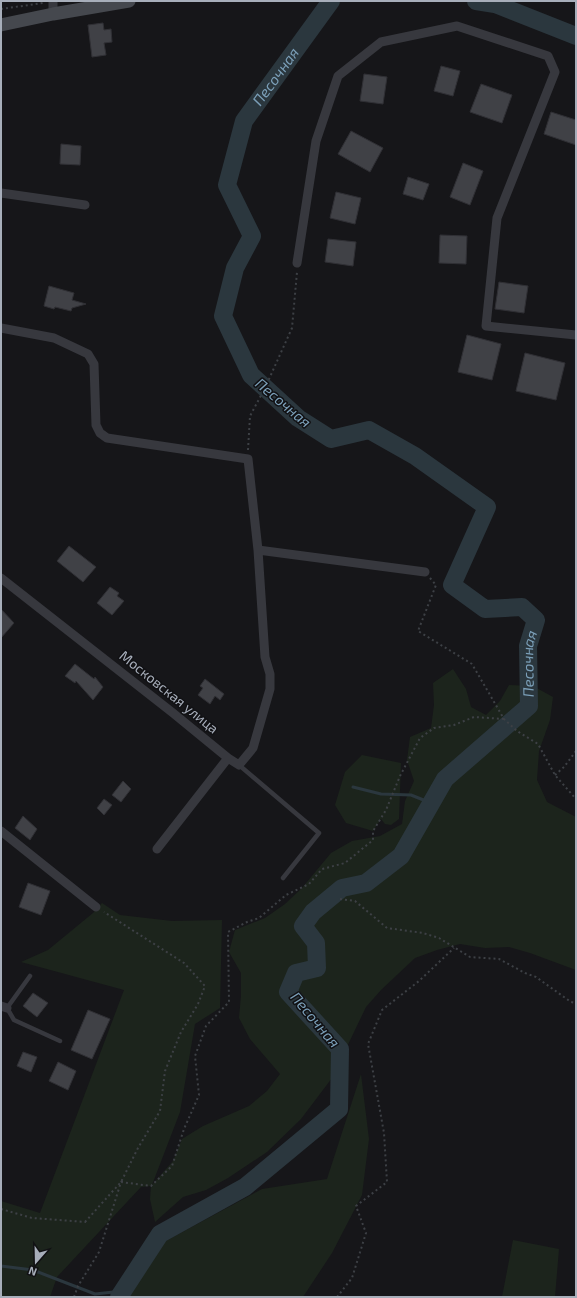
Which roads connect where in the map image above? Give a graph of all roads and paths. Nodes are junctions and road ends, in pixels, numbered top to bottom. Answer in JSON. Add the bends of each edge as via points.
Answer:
{"nodes":[{"id":1,"x":129,"y":1,"type":"edge"},
{"id":2,"x":51,"y":6,"type":"edge"},
{"id":3,"x":1,"y":9,"type":"edge"},
{"id":4,"x":1,"y":24,"type":"edge"},
{"id":5,"x":1,"y":194,"type":"edge"},
{"id":6,"x":85,"y":205,"type":"dead end"},
{"id":7,"x":297,"y":263,"type":"joint"},
{"id":8,"x":1,"y":328,"type":"edge"},
{"id":9,"x":576,"y":335,"type":"edge"},
{"id":10,"x":248,"y":459,"type":"junction"},
{"id":11,"x":258,"y":550,"type":"junction"},
{"id":12,"x":425,"y":572,"type":"joint"},
{"id":13,"x":1,"y":578,"type":"edge"},
{"id":14,"x":504,"y":719,"type":"junction"},
{"id":15,"x":576,"y":751,"type":"edge"},
{"id":16,"x":228,"y":758,"type":"junction"},
{"id":17,"x":239,"y":765,"type":"junction"},
{"id":18,"x":555,"y":775,"type":"junction"},
{"id":19,"x":576,"y":799,"type":"edge"},
{"id":20,"x":1,"y":831,"type":"edge"},
{"id":21,"x":157,"y":849,"type":"dead end"},
{"id":22,"x":283,"y":878,"type":"dead end"},
{"id":23,"x":340,"y":899,"type":"dead end"},
{"id":24,"x":96,"y":907,"type":"joint"},
{"id":25,"x":454,"y":948,"type":"junction"},
{"id":26,"x":30,"y":976,"type":"dead end"},
{"id":27,"x":576,"y":1003,"type":"edge"},
{"id":28,"x":4,"y":1007,"type":"edge"},
{"id":29,"x":60,"y":1041,"type":"dead end"},
{"id":30,"x":121,"y":1182,"type":"junction"},
{"id":31,"x":1,"y":1209,"type":"edge"},
{"id":32,"x":74,"y":1297,"type":"edge"},
{"id":33,"x":337,"y":1297,"type":"edge"}],
"edges":[{"from":1,"to":2,"type":"main road"},
{"from":2,"to":3,"type":"path"},
{"from":2,"to":4,"type":"main road"},
{"from":5,"to":6,"type":"street"},
{"from":7,"to":9,"type":"street","via":[[316,141],[338,76],[381,42],[457,26],[548,56],[555,72],[497,218],[486,326]]},
{"from":7,"to":10,"type":"path","via":[[292,328],[250,416]]},
{"from":8,"to":10,"type":"street","via":[[54,338],[88,354],[94,364],[96,425],[100,433],[107,438]]},
{"from":10,"to":11,"type":"street"},
{"from":11,"to":12,"type":"street"},
{"from":11,"to":17,"type":"street","via":[[265,657],[270,674],[270,689],[252,748]]},
{"from":12,"to":14,"type":"path","via":[[436,585],[418,631],[472,664]]},
{"from":13,"to":16,"type":"street","name":"Московская улица"},
{"from":14,"to":18,"type":"path","via":[[538,744]]},
{"from":14,"to":30,"type":"path","via":[[474,716],[454,725],[434,728],[420,738],[386,810],[373,831],[373,840],[345,863],[322,869],[309,884],[286,895],[259,918],[228,932],[229,1002],[206,1026],[195,1056],[199,1096],[184,1129],[172,1166],[151,1186]]},
{"from":15,"to":18,"type":"path"},
{"from":16,"to":17,"type":"street","name":"Московская улица"},
{"from":16,"to":21,"type":"street"},
{"from":17,"to":22,"type":"lane","via":[[319,833]]},
{"from":18,"to":19,"type":"path"},
{"from":20,"to":24,"type":"street"},
{"from":23,"to":25,"type":"path","via":[[355,901],[387,928],[423,933],[439,938]]},
{"from":24,"to":30,"type":"path","via":[[184,963],[205,986],[198,1004],[181,1032],[165,1071],[160,1111]]},
{"from":25,"to":27,"type":"path","via":[[470,957],[499,959],[525,974],[536,977]]},
{"from":25,"to":33,"type":"path","via":[[419,981],[382,1010],[368,1044],[384,1133],[386,1182],[356,1206],[366,1233],[352,1278]]},
{"from":26,"to":28,"type":"lane"},
{"from":28,"to":29,"type":"lane","via":[[14,1020]]},
{"from":30,"to":31,"type":"path","via":[[85,1222],[32,1218]]},
{"from":30,"to":32,"type":"path","via":[[99,1252]]}]}
